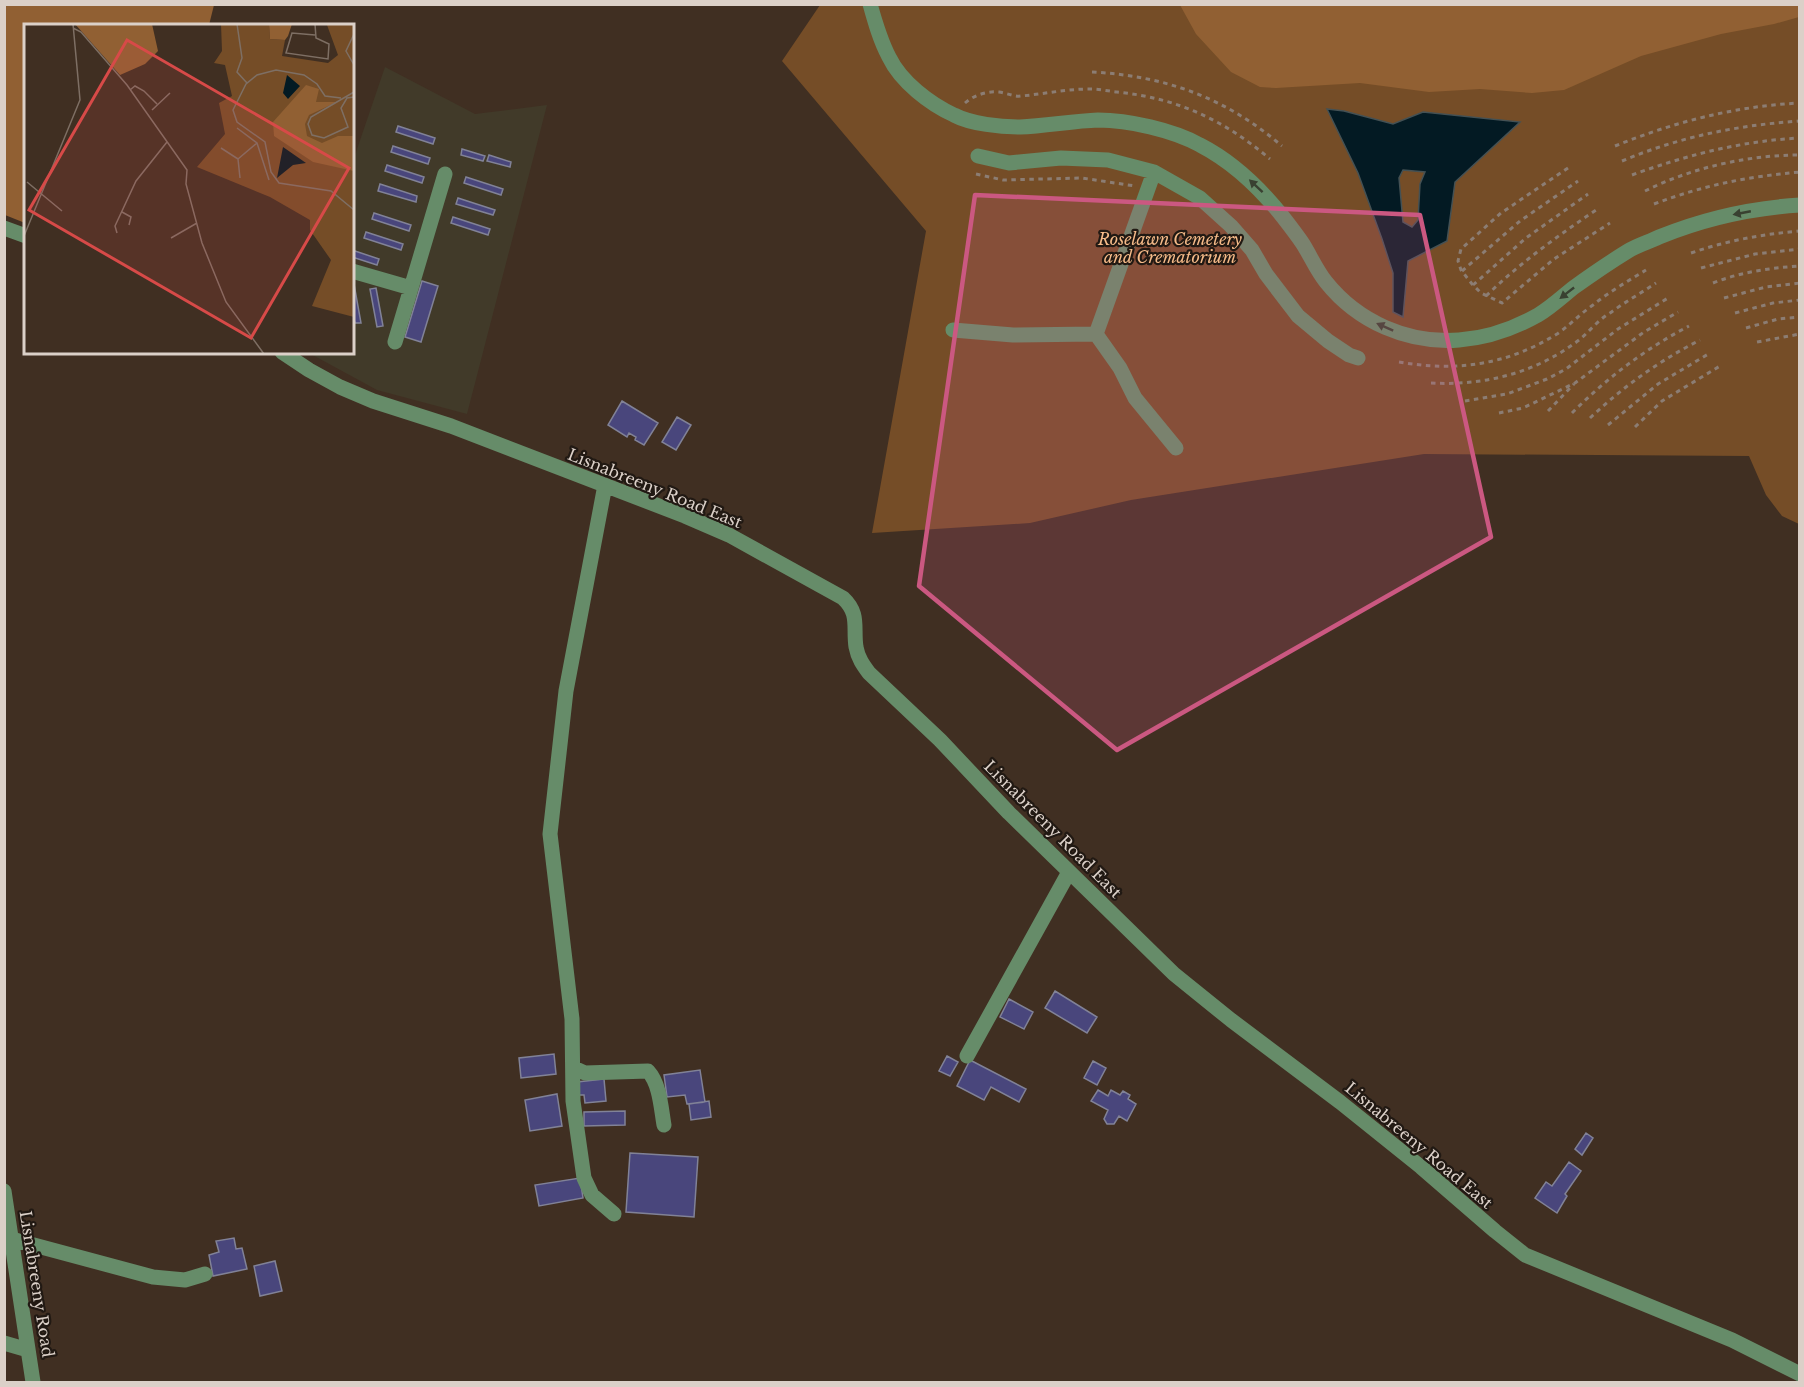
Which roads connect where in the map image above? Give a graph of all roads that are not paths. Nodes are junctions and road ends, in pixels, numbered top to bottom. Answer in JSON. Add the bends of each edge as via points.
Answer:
{"nodes":[{"id":1,"x":870,"y":4,"type":"edge"},
{"id":2,"x":978,"y":156,"type":"dead end"},
{"id":3,"x":1154,"y":172,"type":"junction"},
{"id":4,"x":445,"y":174,"type":"dead end"},
{"id":5,"x":1800,"y":205,"type":"edge"},
{"id":6,"x":4,"y":228,"type":"edge"},
{"id":7,"x":24,"y":235,"type":"edge"},
{"id":8,"x":354,"y":272,"type":"edge"},
{"id":9,"x":411,"y":288,"type":"junction"},
{"id":10,"x":953,"y":330,"type":"dead end"},
{"id":11,"x":1096,"y":334,"type":"junction"},
{"id":12,"x":395,"y":342,"type":"dead end"},
{"id":13,"x":285,"y":354,"type":"edge"},
{"id":14,"x":1358,"y":358,"type":"dead end"},
{"id":15,"x":1176,"y":448,"type":"dead end"},
{"id":16,"x":605,"y":484,"type":"junction"},
{"id":17,"x":1069,"y":872,"type":"junction"},
{"id":18,"x":967,"y":1056,"type":"dead end"},
{"id":19,"x":574,"y":1068,"type":"junction"},
{"id":20,"x":664,"y":1125,"type":"dead end"},
{"id":21,"x":4,"y":1191,"type":"edge"},
{"id":22,"x":614,"y":1214,"type":"dead end"},
{"id":23,"x":8,"y":1238,"type":"edge"},
{"id":24,"x":205,"y":1274,"type":"dead end"},
{"id":25,"x":4,"y":1343,"type":"edge"},
{"id":26,"x":28,"y":1350,"type":"junction"},
{"id":27,"x":1800,"y":1374,"type":"edge"},
{"id":28,"x":33,"y":1383,"type":"edge"}],
"edges":[{"from":5,"to":1,"type":"street","one_way":true,"via":[[1728,215],[1630,249],[1540,314],[1507,329],[1457,340],[1425,339],[1398,333],[1344,302],[1260,189],[1230,163],[1198,144],[1131,124],[1099,120],[1017,127],[953,115],[905,80],[890,59]]},
{"from":2,"to":3,"type":"street","via":[[1009,163],[1061,158],[1108,160]]},
{"from":3,"to":11,"type":"street"},
{"from":3,"to":14,"type":"street","via":[[1200,198],[1231,226],[1298,316],[1328,341]]},
{"from":4,"to":9,"type":"street"},
{"from":6,"to":7,"type":"street"},
{"from":8,"to":9,"type":"street"},
{"from":9,"to":12,"type":"street"},
{"from":10,"to":11,"type":"street","via":[[1013,335]]},
{"from":11,"to":15,"type":"street","via":[[1135,398]]},
{"from":13,"to":16,"type":"street","name":"Lisnabreeny Road East","via":[[340,387],[373,401]]},
{"from":16,"to":17,"type":"street","name":"Lisnabreeny Road East","via":[[729,535],[843,598],[854,614],[856,648],[869,673]]},
{"from":16,"to":19,"type":"street","via":[[566,691],[550,834],[572,1019]]},
{"from":17,"to":18,"type":"street"},
{"from":17,"to":27,"type":"street","name":"Lisnabreeny Road East","via":[[1174,974],[1367,1124],[1525,1255],[1732,1340]]},
{"from":19,"to":20,"type":"street","via":[[585,1073],[648,1071],[657,1088]]},
{"from":19,"to":22,"type":"street","via":[[573,1101],[585,1178],[592,1195]]},
{"from":21,"to":23,"type":"street","name":"Lisnabreeny Road"},
{"from":23,"to":24,"type":"street","via":[[153,1277],[185,1280]]},
{"from":23,"to":26,"type":"street","name":"Lisnabreeny Road"},
{"from":25,"to":26,"type":"street"},
{"from":26,"to":28,"type":"street","name":"Lisnabreeny Road"}]}
